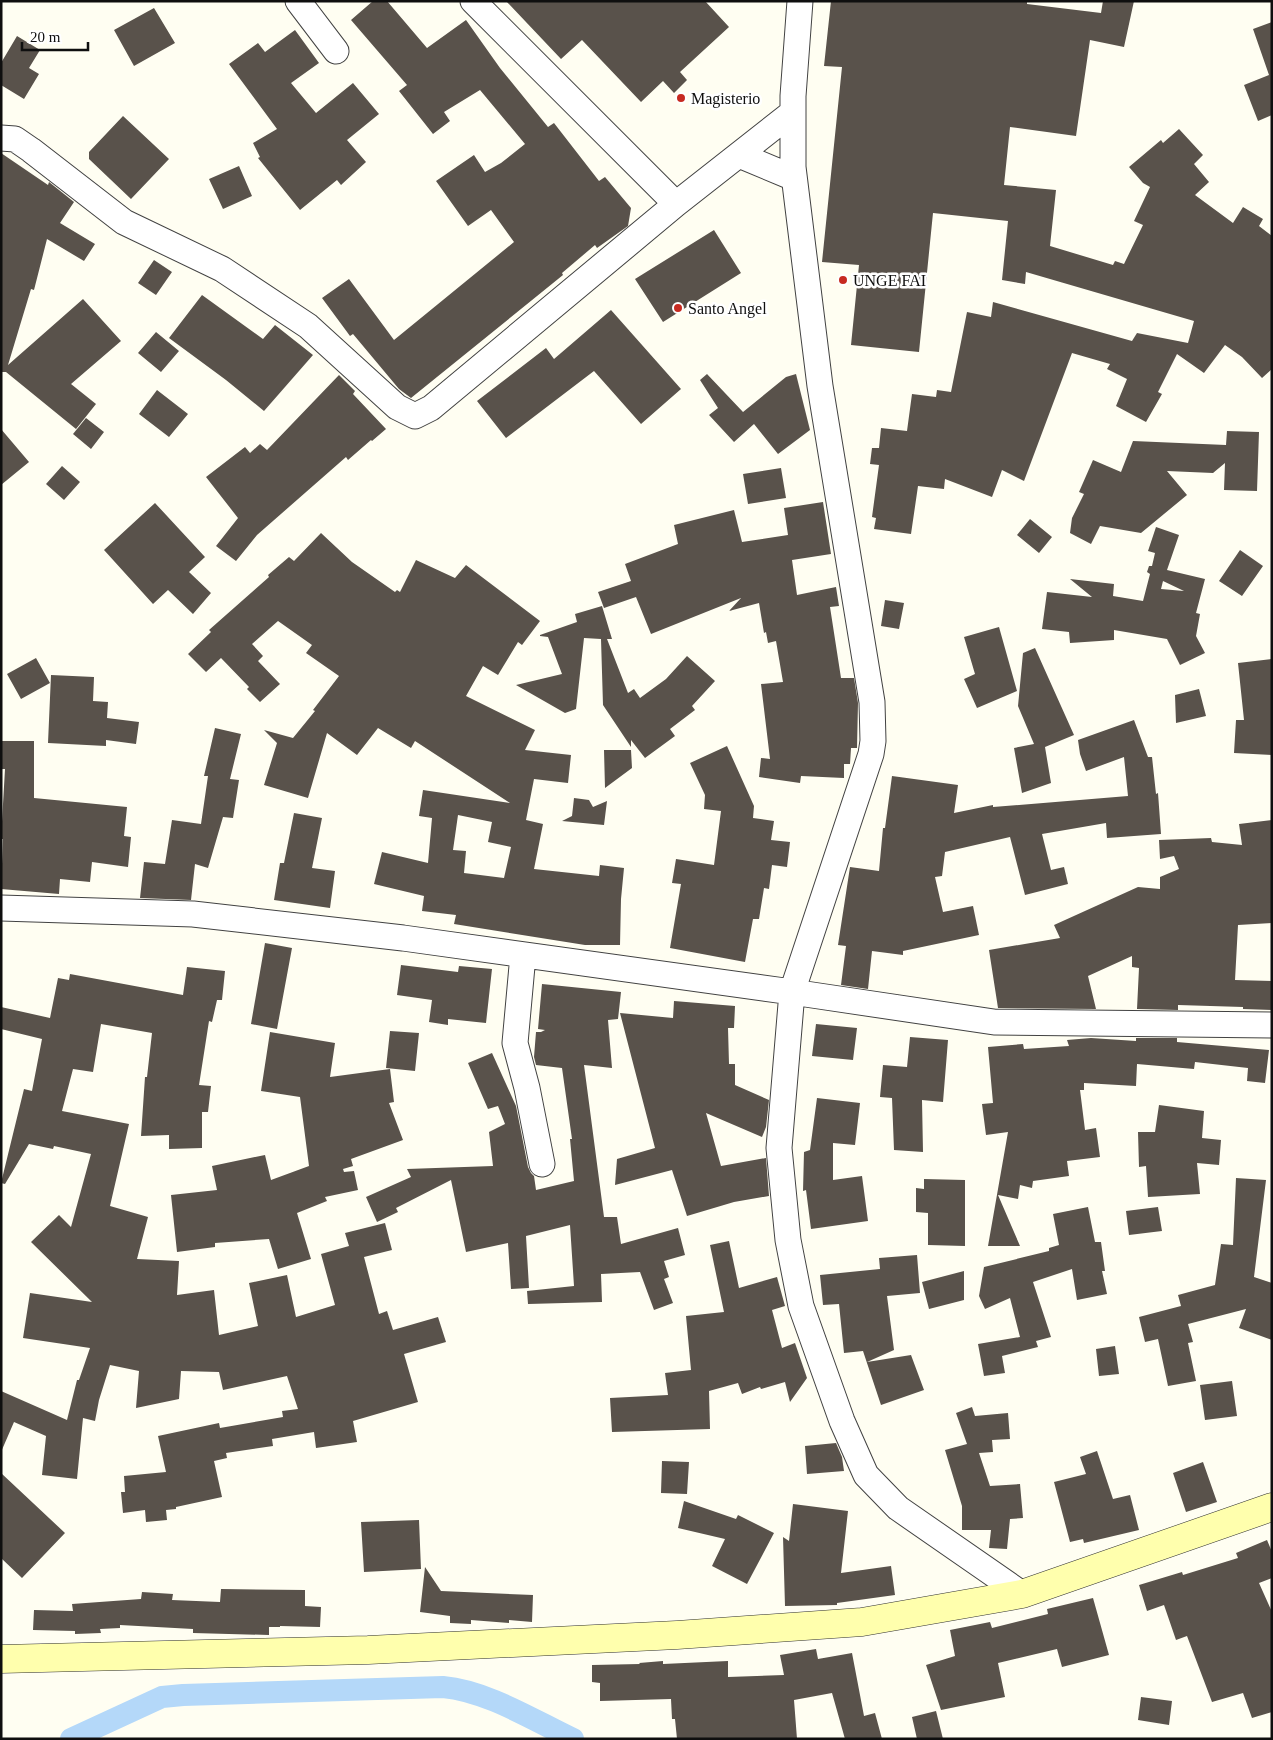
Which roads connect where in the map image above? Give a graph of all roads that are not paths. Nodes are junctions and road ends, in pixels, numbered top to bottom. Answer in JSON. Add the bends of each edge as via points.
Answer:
{"nodes":[{"id":1,"x":298,"y":1,"type":"edge"},
{"id":2,"x":474,"y":1,"type":"edge"},
{"id":3,"x":800,"y":1,"type":"edge"},
{"id":4,"x":336,"y":51,"type":"dead end"},
{"id":5,"x":793,"y":112,"type":"junction"},
{"id":6,"x":1,"y":138,"type":"edge"},
{"id":7,"x":739,"y":155,"type":"junction"},
{"id":8,"x":794,"y":178,"type":"junction"},
{"id":9,"x":676,"y":204,"type":"junction"},
{"id":10,"x":1,"y":908,"type":"edge"},
{"id":11,"x":523,"y":955,"type":"junction"},
{"id":12,"x":792,"y":992,"type":"junction"},
{"id":13,"x":1272,"y":1025,"type":"edge"},
{"id":14,"x":542,"y":1164,"type":"dead end"},
{"id":15,"x":1272,"y":1507,"type":"edge"},
{"id":16,"x":1022,"y":1594,"type":"junction"},
{"id":17,"x":1,"y":1659,"type":"edge"}],
"edges":[{"from":1,"to":4,"type":"street"},
{"from":2,"to":9,"type":"street"},
{"from":3,"to":5,"type":"street"},
{"from":5,"to":7,"type":"street"},
{"from":5,"to":8,"type":"street"},
{"from":6,"to":9,"type":"street","via":[[15,139],[124,222],[222,269],[308,326],[397,407],[415,416],[431,408]]},
{"from":7,"to":8,"type":"street"},
{"from":7,"to":9,"type":"street"},
{"from":8,"to":12,"type":"street","via":[[820,386],[872,702],[873,741]]},
{"from":10,"to":11,"type":"street","via":[[193,914]]},
{"from":11,"to":12,"type":"street"},
{"from":11,"to":14,"type":"street","via":[[515,1043]]},
{"from":12,"to":13,"type":"street","via":[[994,1022]]},
{"from":12,"to":16,"type":"street","via":[[779,1148],[788,1240],[801,1306],[842,1421],[866,1475],[898,1508]]},
{"from":15,"to":16,"type":"main road"},
{"from":16,"to":17,"type":"main road","via":[[862,1622],[677,1635],[368,1650]]}]}
